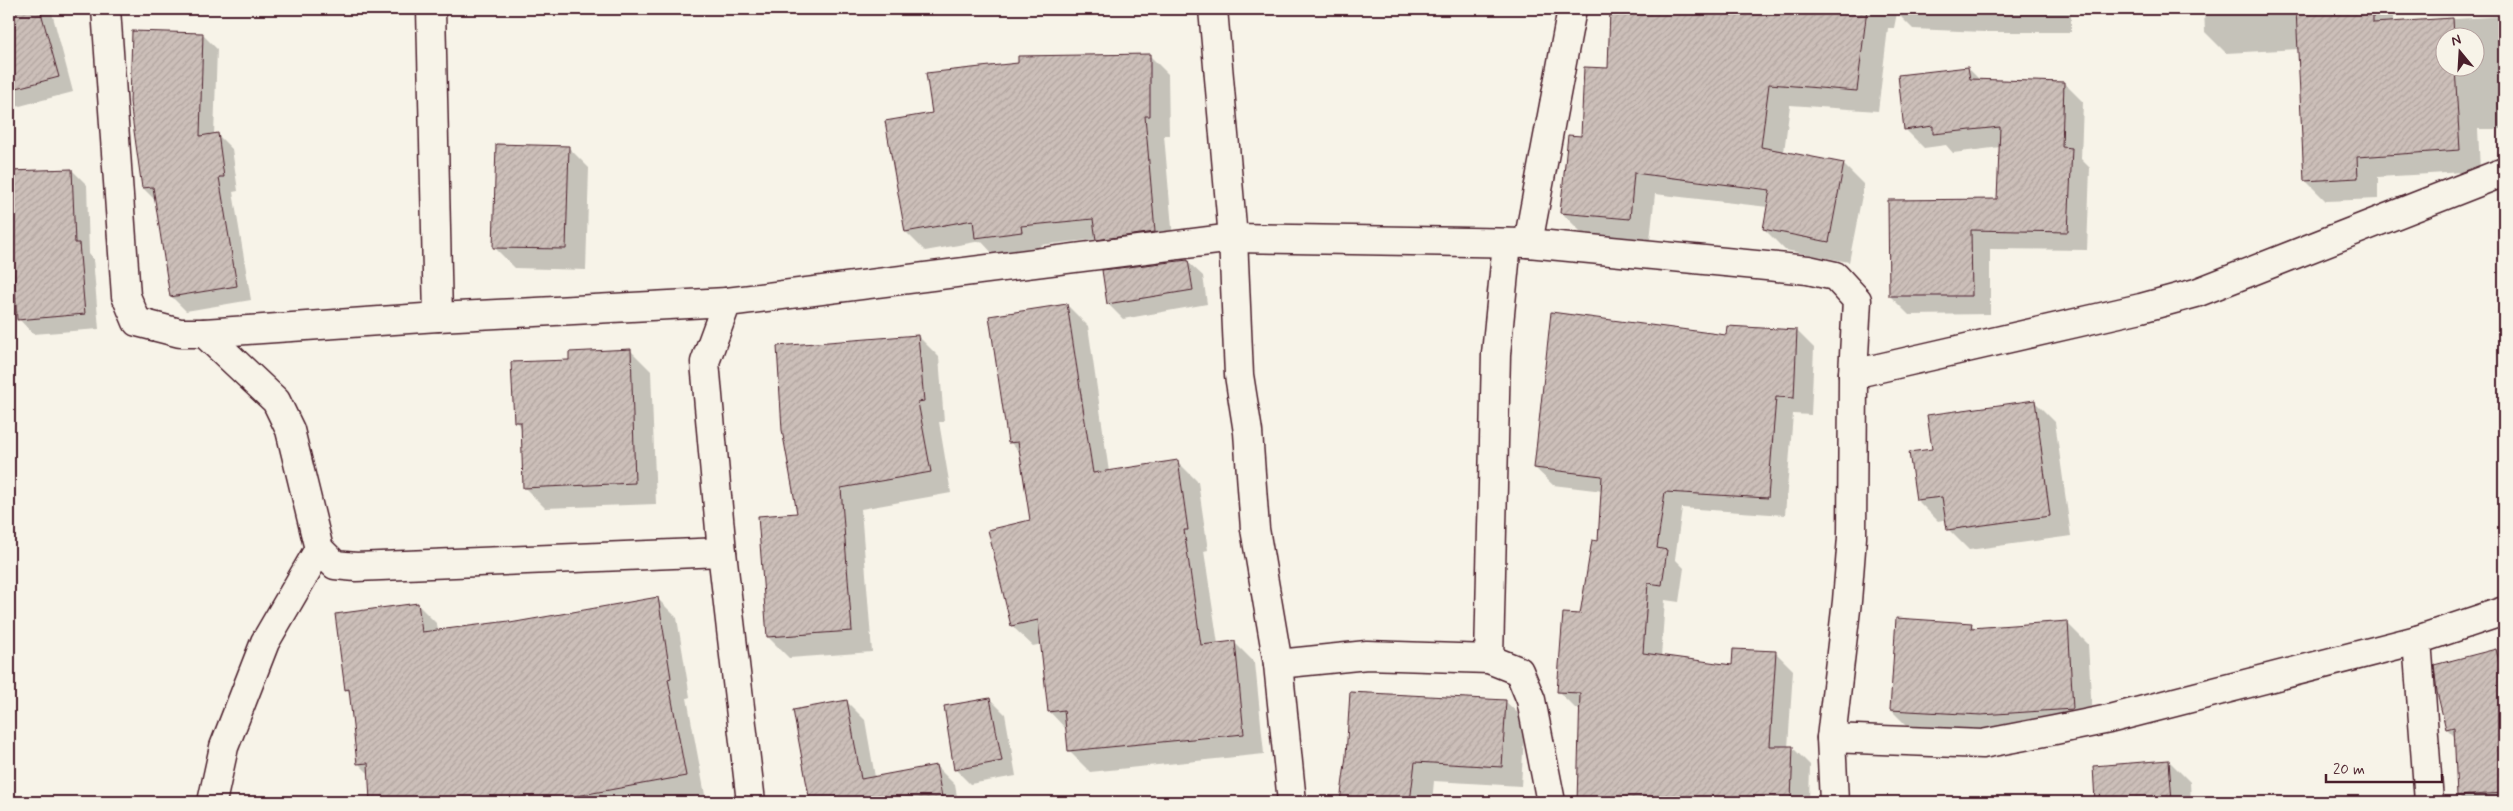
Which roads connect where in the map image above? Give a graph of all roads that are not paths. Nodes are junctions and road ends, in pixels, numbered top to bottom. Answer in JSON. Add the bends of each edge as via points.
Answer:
{"nodes":[{"id":1,"x":106,"y":9,"type":"edge"},
{"id":2,"x":431,"y":9,"type":"edge"},
{"id":3,"x":1213,"y":9,"type":"edge"},
{"id":4,"x":1572,"y":9,"type":"edge"},
{"id":5,"x":2504,"y":172,"type":"edge"},
{"id":6,"x":1233,"y":238,"type":"junction"},
{"id":7,"x":1518,"y":243,"type":"junction"},
{"id":8,"x":727,"y":302,"type":"junction"},
{"id":9,"x":438,"y":317,"type":"junction"},
{"id":10,"x":204,"y":333,"type":"junction"},
{"id":11,"x":1853,"y":374,"type":"junction"},
{"id":12,"x":319,"y":550,"type":"junction"},
{"id":13,"x":722,"y":552,"type":"junction"},
{"id":14,"x":2504,"y":611,"type":"edge"},
{"id":15,"x":2417,"y":640,"type":"junction"},
{"id":16,"x":1489,"y":659,"type":"junction"},
{"id":17,"x":1278,"y":664,"type":"junction"},
{"id":18,"x":1831,"y":738,"type":"junction"},
{"id":19,"x":212,"y":802,"type":"edge"},
{"id":20,"x":751,"y":802,"type":"edge"},
{"id":21,"x":1292,"y":802,"type":"edge"},
{"id":22,"x":1551,"y":802,"type":"edge"},
{"id":23,"x":1834,"y":802,"type":"edge"},
{"id":24,"x":2430,"y":802,"type":"edge"}],
"edges":[{"from":1,"to":10,"type":"street","via":[[126,296],[137,322],[180,333]]},
{"from":2,"to":9,"type":"street"},
{"from":3,"to":6,"type":"street"},
{"from":4,"to":7,"type":"street"},
{"from":5,"to":11,"type":"street","via":[[2196,293]]},
{"from":6,"to":7,"type":"street"},
{"from":6,"to":8,"type":"street"},
{"from":6,"to":17,"type":"street","via":[[1239,375],[1248,432],[1255,529]]},
{"from":7,"to":11,"type":"street","via":[[1808,270],[1835,276],[1857,300]]},
{"from":7,"to":16,"type":"street","via":[[1496,354]]},
{"from":8,"to":9,"type":"street"},
{"from":8,"to":13,"type":"street","via":[[705,362]]},
{"from":9,"to":10,"type":"street"},
{"from":10,"to":12,"type":"street","via":[[276,401],[290,430]]},
{"from":11,"to":18,"type":"street","via":[[1852,537],[1848,601]]},
{"from":12,"to":13,"type":"street","via":[[335,565],[356,567]]},
{"from":12,"to":19,"type":"street","via":[[265,642],[224,747]]},
{"from":13,"to":20,"type":"street"},
{"from":14,"to":15,"type":"street"},
{"from":15,"to":18,"type":"street","via":[[2108,719],[1982,744]]},
{"from":15,"to":24,"type":"street"},
{"from":16,"to":17,"type":"street","via":[[1367,655]]},
{"from":16,"to":22,"type":"street","via":[[1519,672],[1531,700]]},
{"from":17,"to":21,"type":"street"},
{"from":18,"to":23,"type":"street"}]}
